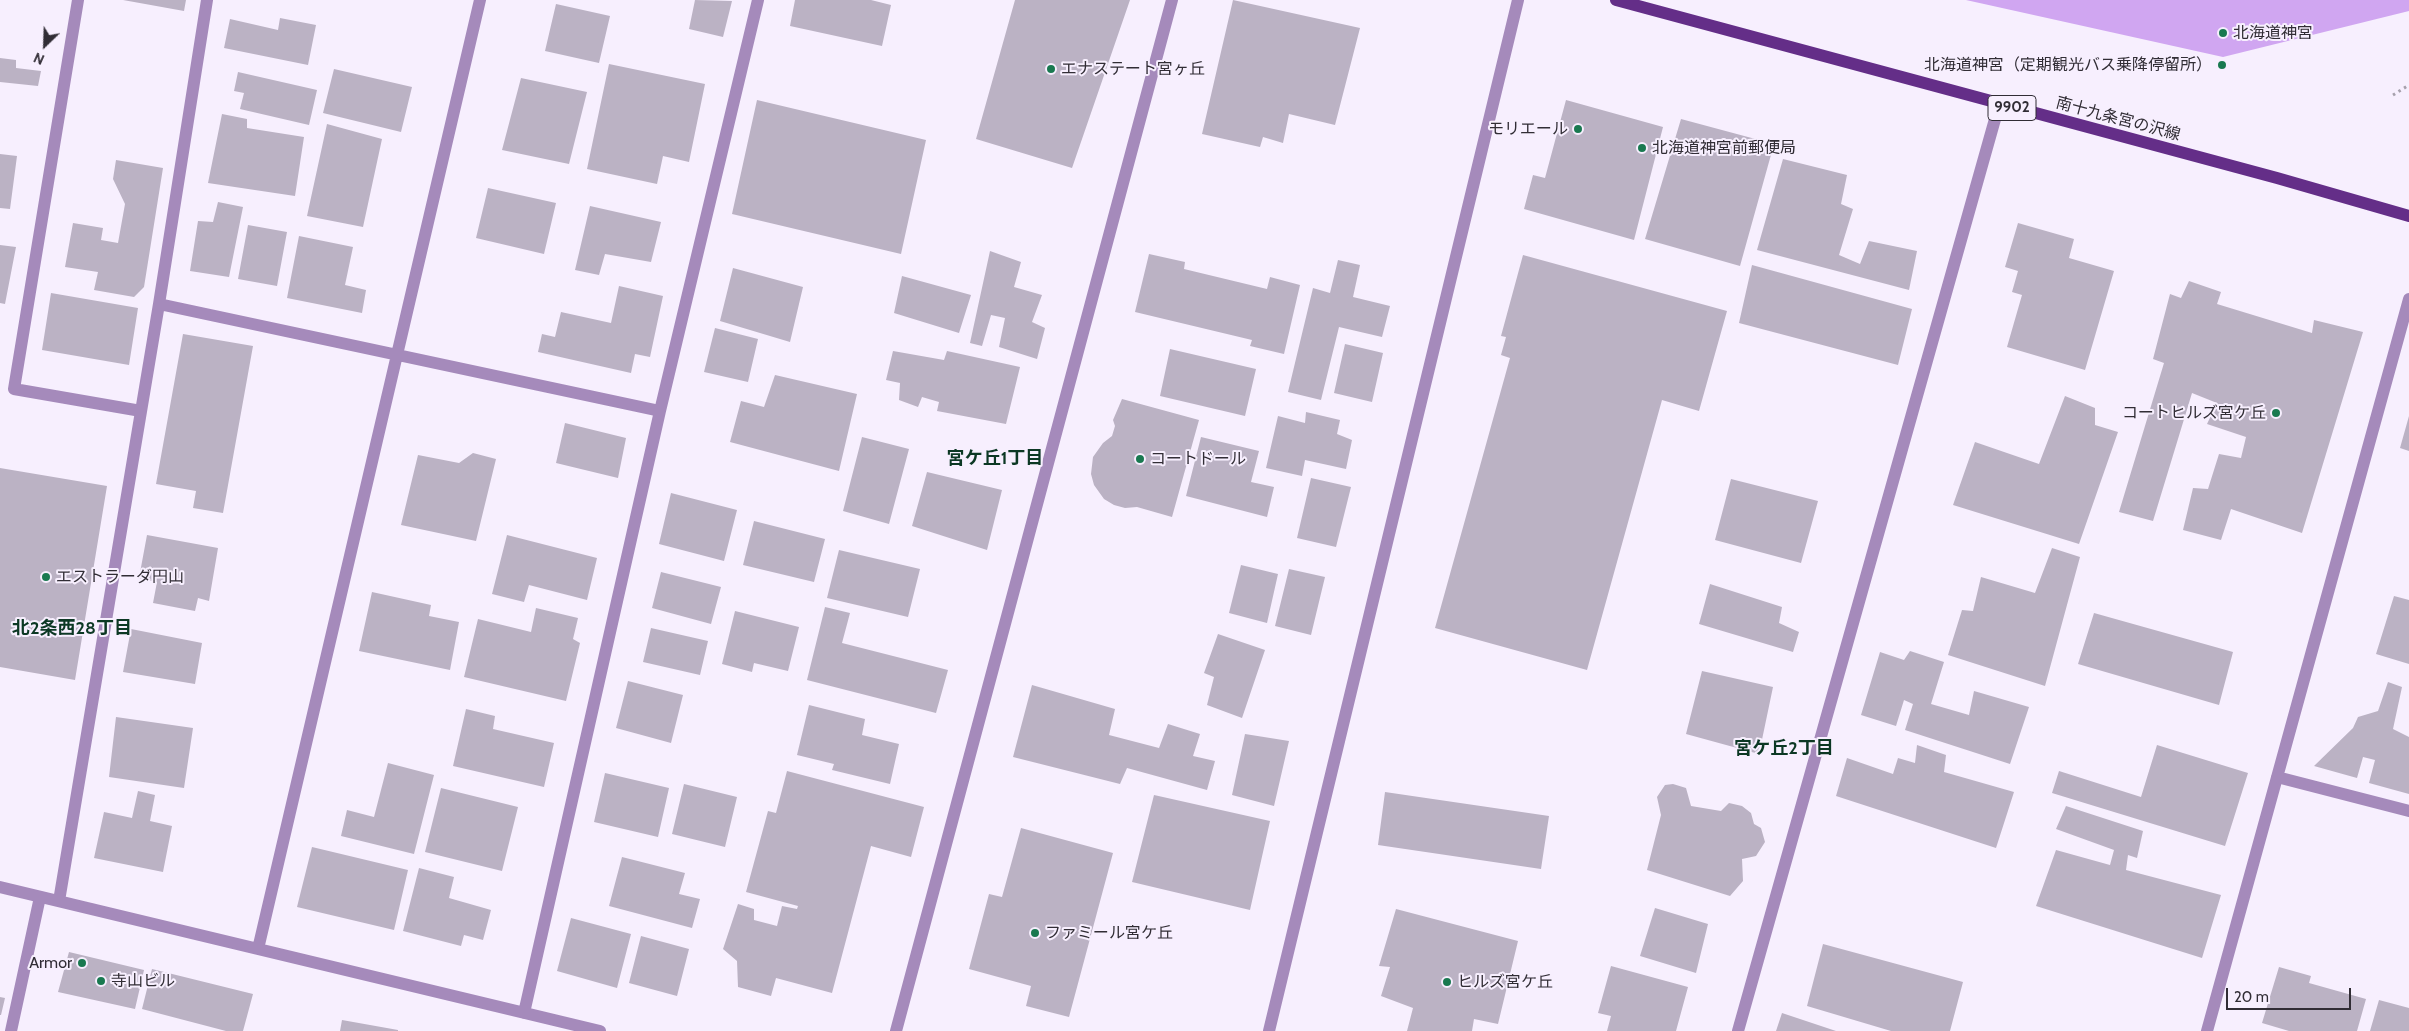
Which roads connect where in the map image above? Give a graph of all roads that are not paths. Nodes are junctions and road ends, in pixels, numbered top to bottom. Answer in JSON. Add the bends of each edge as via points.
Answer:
{"nodes":[{"id":1,"x":78,"y":0,"type":"edge"},
{"id":2,"x":207,"y":0,"type":"edge"},
{"id":3,"x":480,"y":0,"type":"edge"},
{"id":4,"x":758,"y":0,"type":"edge"},
{"id":5,"x":1172,"y":0,"type":"edge"},
{"id":6,"x":1518,"y":0,"type":"edge"},
{"id":7,"x":1616,"y":0,"type":"edge"},
{"id":8,"x":1999,"y":105,"type":"junction"},
{"id":9,"x":2409,"y":216,"type":"edge"},
{"id":10,"x":2409,"y":299,"type":"edge"},
{"id":11,"x":159,"y":304,"type":"junction"},
{"id":12,"x":396,"y":354,"type":"junction"},
{"id":13,"x":141,"y":410,"type":"junction"},
{"id":14,"x":660,"y":411,"type":"junction"},
{"id":15,"x":2277,"y":777,"type":"junction"},
{"id":16,"x":2409,"y":811,"type":"edge"},
{"id":17,"x":0,"y":887,"type":"edge"},
{"id":18,"x":40,"y":897,"type":"junction"},
{"id":19,"x":59,"y":902,"type":"junction"},
{"id":20,"x":258,"y":949,"type":"junction"},
{"id":21,"x":524,"y":1013,"type":"junction"},
{"id":22,"x":12,"y":1031,"type":"edge"},
{"id":23,"x":600,"y":1031,"type":"edge"},
{"id":24,"x":896,"y":1031,"type":"edge"},
{"id":25,"x":1269,"y":1031,"type":"edge"},
{"id":26,"x":1738,"y":1031,"type":"edge"},
{"id":27,"x":2207,"y":1031,"type":"edge"}],
"edges":[{"from":1,"to":13,"type":"street","via":[[14,389]]},
{"from":2,"to":11,"type":"street"},
{"from":3,"to":12,"type":"street"},
{"from":4,"to":14,"type":"street"},
{"from":5,"to":24,"type":"street"},
{"from":6,"to":25,"type":"street"},
{"from":7,"to":8,"type":"main road","name":"南十九条宮の沢線","number":"9902"},
{"from":8,"to":9,"type":"main road","name":"南十九条宮の沢線","number":"9902"},
{"from":8,"to":26,"type":"street"},
{"from":10,"to":15,"type":"street"},
{"from":11,"to":12,"type":"street"},
{"from":11,"to":13,"type":"street"},
{"from":12,"to":14,"type":"street"},
{"from":12,"to":20,"type":"street"},
{"from":13,"to":19,"type":"street"},
{"from":14,"to":21,"type":"street"},
{"from":15,"to":16,"type":"street"},
{"from":15,"to":27,"type":"street"},
{"from":17,"to":18,"type":"street"},
{"from":18,"to":19,"type":"street"},
{"from":18,"to":22,"type":"street"},
{"from":19,"to":20,"type":"street"},
{"from":20,"to":21,"type":"street"},
{"from":21,"to":23,"type":"street"}]}
